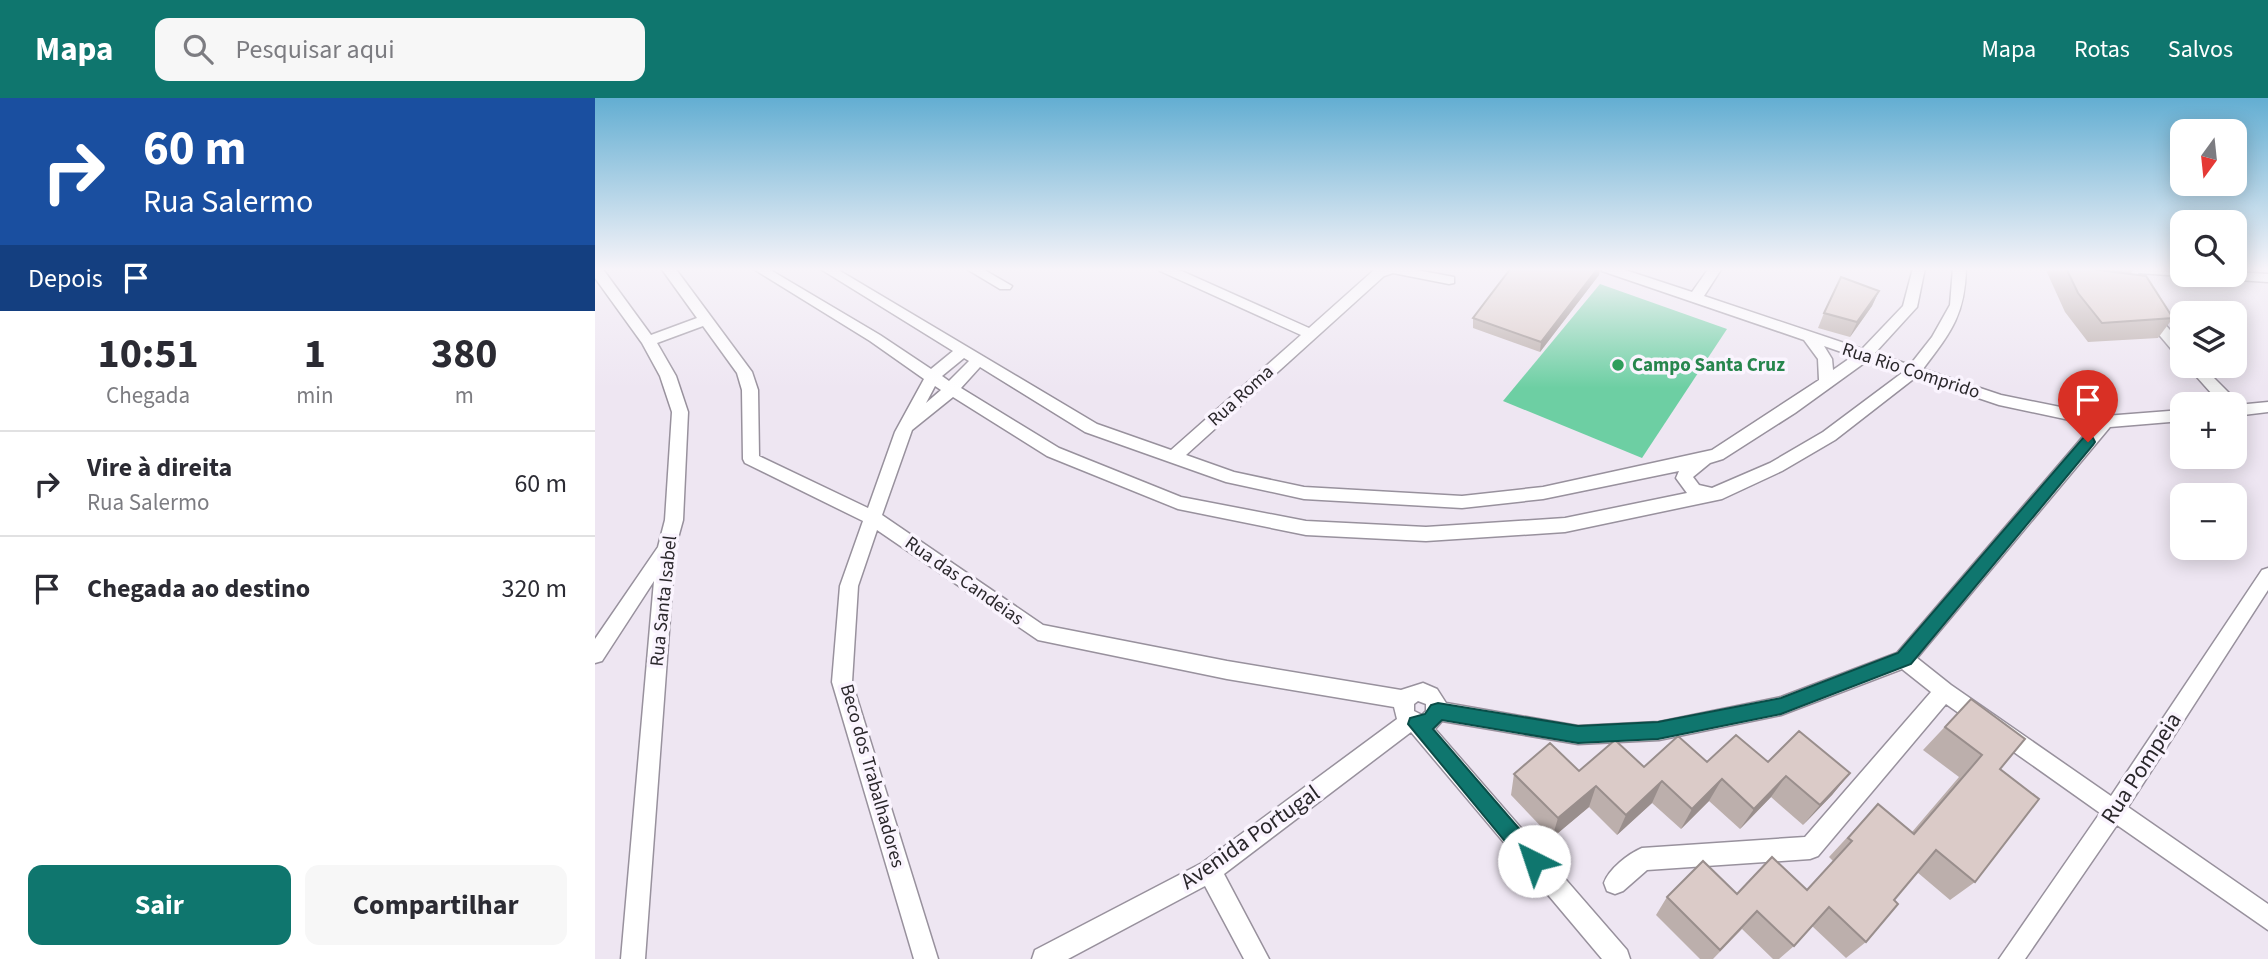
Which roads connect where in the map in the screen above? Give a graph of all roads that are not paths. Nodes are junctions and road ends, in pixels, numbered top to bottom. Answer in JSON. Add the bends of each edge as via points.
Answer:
{"nodes":[{"id":1,"x":624,"y":308,"type":"edge"},
{"id":2,"x":699,"y":308,"type":"edge"},
{"id":3,"x":825,"y":308,"type":"edge"},
{"id":4,"x":892,"y":308,"type":"edge"},
{"id":5,"x":1254,"y":308,"type":"edge"},
{"id":6,"x":1336,"y":308,"type":"edge"},
{"id":7,"x":1725,"y":308,"type":"edge"},
{"id":8,"x":1909,"y":308,"type":"edge"},
{"id":9,"x":1955,"y":308,"type":"edge"},
{"id":10,"x":2146,"y":308,"type":"edge"},
{"id":11,"x":707,"y":319,"type":"junction"},
{"id":12,"x":1311,"y":334,"type":"junction"},
{"id":13,"x":1810,"y":337,"type":"junction"},
{"id":14,"x":2170,"y":339,"type":"edge"},
{"id":15,"x":648,"y":341,"type":"junction"},
{"id":16,"x":963,"y":351,"type":"junction"},
{"id":17,"x":1863,"y":356,"type":"junction"},
{"id":18,"x":979,"y":360,"type":"junction"},
{"id":19,"x":1913,"y":372,"type":"junction"},
{"id":20,"x":932,"y":377,"type":"junction"},
{"id":21,"x":2205,"y":378,"type":"edge"},
{"id":22,"x":1827,"y":383,"type":"junction"},
{"id":23,"x":952,"y":389,"type":"junction"},
{"id":24,"x":2218,"y":392,"type":"edge"},
{"id":25,"x":2268,"y":407,"type":"edge"},
{"id":26,"x":2247,"y":408,"type":"edge"},
{"id":27,"x":2170,"y":417,"type":"edge"},
{"id":28,"x":2105,"y":422,"type":"junction"},
{"id":29,"x":903,"y":432,"type":"junction"},
{"id":30,"x":1717,"y":455,"type":"junction"},
{"id":31,"x":1172,"y":458,"type":"junction"},
{"id":32,"x":1716,"y":494,"type":"junction"},
{"id":33,"x":873,"y":518,"type":"junction"},
{"id":34,"x":666,"y":549,"type":"junction"},
{"id":35,"x":2268,"y":575,"type":"edge"},
{"id":36,"x":595,"y":656,"type":"edge"},
{"id":37,"x":1904,"y":659,"type":"junction"},
{"id":38,"x":1944,"y":691,"type":"junction"},
{"id":39,"x":1438,"y":711,"type":"junction"},
{"id":40,"x":1411,"y":715,"type":"junction"},
{"id":41,"x":2113,"y":812,"type":"junction"},
{"id":42,"x":1210,"y":872,"type":"junction"},
{"id":43,"x":1615,"y":883,"type":"dead end"},
{"id":44,"x":2268,"y":918,"type":"edge"},
{"id":45,"x":633,"y":959,"type":"edge"},
{"id":46,"x":926,"y":959,"type":"edge"},
{"id":47,"x":1044,"y":959,"type":"edge"},
{"id":48,"x":1257,"y":959,"type":"edge"},
{"id":49,"x":1618,"y":959,"type":"edge"},
{"id":50,"x":2011,"y":959,"type":"edge"}],
"edges":[{"from":1,"to":15,"type":"street","name":"Rua Santa Isabel"},
{"from":2,"to":11,"type":"street","name":"Rua das Candeias"},
{"from":3,"to":20,"type":"street"},
{"from":4,"to":16,"type":"street"},
{"from":5,"to":12,"type":"street"},
{"from":6,"to":12,"type":"street","name":"Rua Roma"},
{"from":7,"to":13,"type":"street","name":"Rua Rio Comprido"},
{"from":8,"to":17,"type":"street"},
{"from":9,"to":19,"type":"street"},
{"from":10,"to":14,"type":"street"},
{"from":11,"to":15,"type":"street"},
{"from":11,"to":33,"type":"street","name":"Rua das Candeias","via":[[744,372],[750,390],[751,459]]},
{"from":12,"to":31,"type":"street","name":"Rua Roma"},
{"from":13,"to":17,"type":"street","name":"Rua Rio Comprido"},
{"from":13,"to":22,"type":"street","via":[[1825,359]]},
{"from":15,"to":34,"type":"street","name":"Rua Santa Isabel","via":[[668,376],[680,412],[674,520]]},
{"from":16,"to":18,"type":"street"},
{"from":16,"to":20,"type":"street","name":"Beco dos Trabalhadores"},
{"from":17,"to":19,"type":"street","name":"Rua Rio Comprido"},
{"from":17,"to":22,"type":"street"},
{"from":18,"to":23,"type":"street","name":"Beco dos Trabalhadores"},
{"from":18,"to":31,"type":"street","via":[[1091,428]]},
{"from":19,"to":28,"type":"street","name":"Rua Rio Comprido","via":[[1999,400]]},
{"from":19,"to":32,"type":"street","via":[[1829,436]]},
{"from":20,"to":23,"type":"street"},
{"from":20,"to":29,"type":"street","name":"Beco dos Trabalhadores"},
{"from":21,"to":24,"type":"street"},
{"from":22,"to":30,"type":"street"},
{"from":23,"to":29,"type":"street","name":"Beco dos Trabalhadores"},
{"from":23,"to":32,"type":"street","via":[[1053,452],[1178,503],[1306,528],[1426,534],[1565,526]]},
{"from":25,"to":26,"type":"street"},
{"from":27,"to":28,"type":"street","name":"Rua Rio Comprido"},
{"from":28,"to":37,"type":"street"},
{"from":29,"to":33,"type":"street","name":"Beco dos Trabalhadores"},
{"from":30,"to":31,"type":"street","via":[[1543,493],[1462,502],[1304,493],[1232,478]]},
{"from":30,"to":32,"type":"street","via":[[1687,471],[1684,478],[1693,489]]},
{"from":33,"to":40,"type":"street","name":"Rua das Candeias","via":[[1038,632],[1227,670]]},
{"from":33,"to":46,"type":"street","name":"Beco dos Trabalhadores","via":[[849,586],[842,682]]},
{"from":34,"to":36,"type":"street"},
{"from":34,"to":45,"type":"street","name":"Rua Santa Isabel"},
{"from":35,"to":41,"type":"street","name":"Rua Pompeia"},
{"from":37,"to":38,"type":"street"},
{"from":37,"to":39,"type":"street","via":[[1781,706],[1658,731],[1578,735]]},
{"from":38,"to":41,"type":"street"},
{"from":38,"to":43,"type":"street","via":[[1810,848],[1642,859]]},
{"from":39,"to":40,"type":"street","via":[[1430,721]]},
{"from":39,"to":40,"type":"street","via":[[1435,699],[1424,693],[1411,695]]},
{"from":40,"to":42,"type":"street","name":"Avenida Portugal"},
{"from":40,"to":49,"type":"street"},
{"from":41,"to":44,"type":"street"},
{"from":41,"to":50,"type":"street","name":"Rua Pompeia"},
{"from":42,"to":47,"type":"street","name":"Avenida Portugal"},
{"from":42,"to":48,"type":"street"}]}
